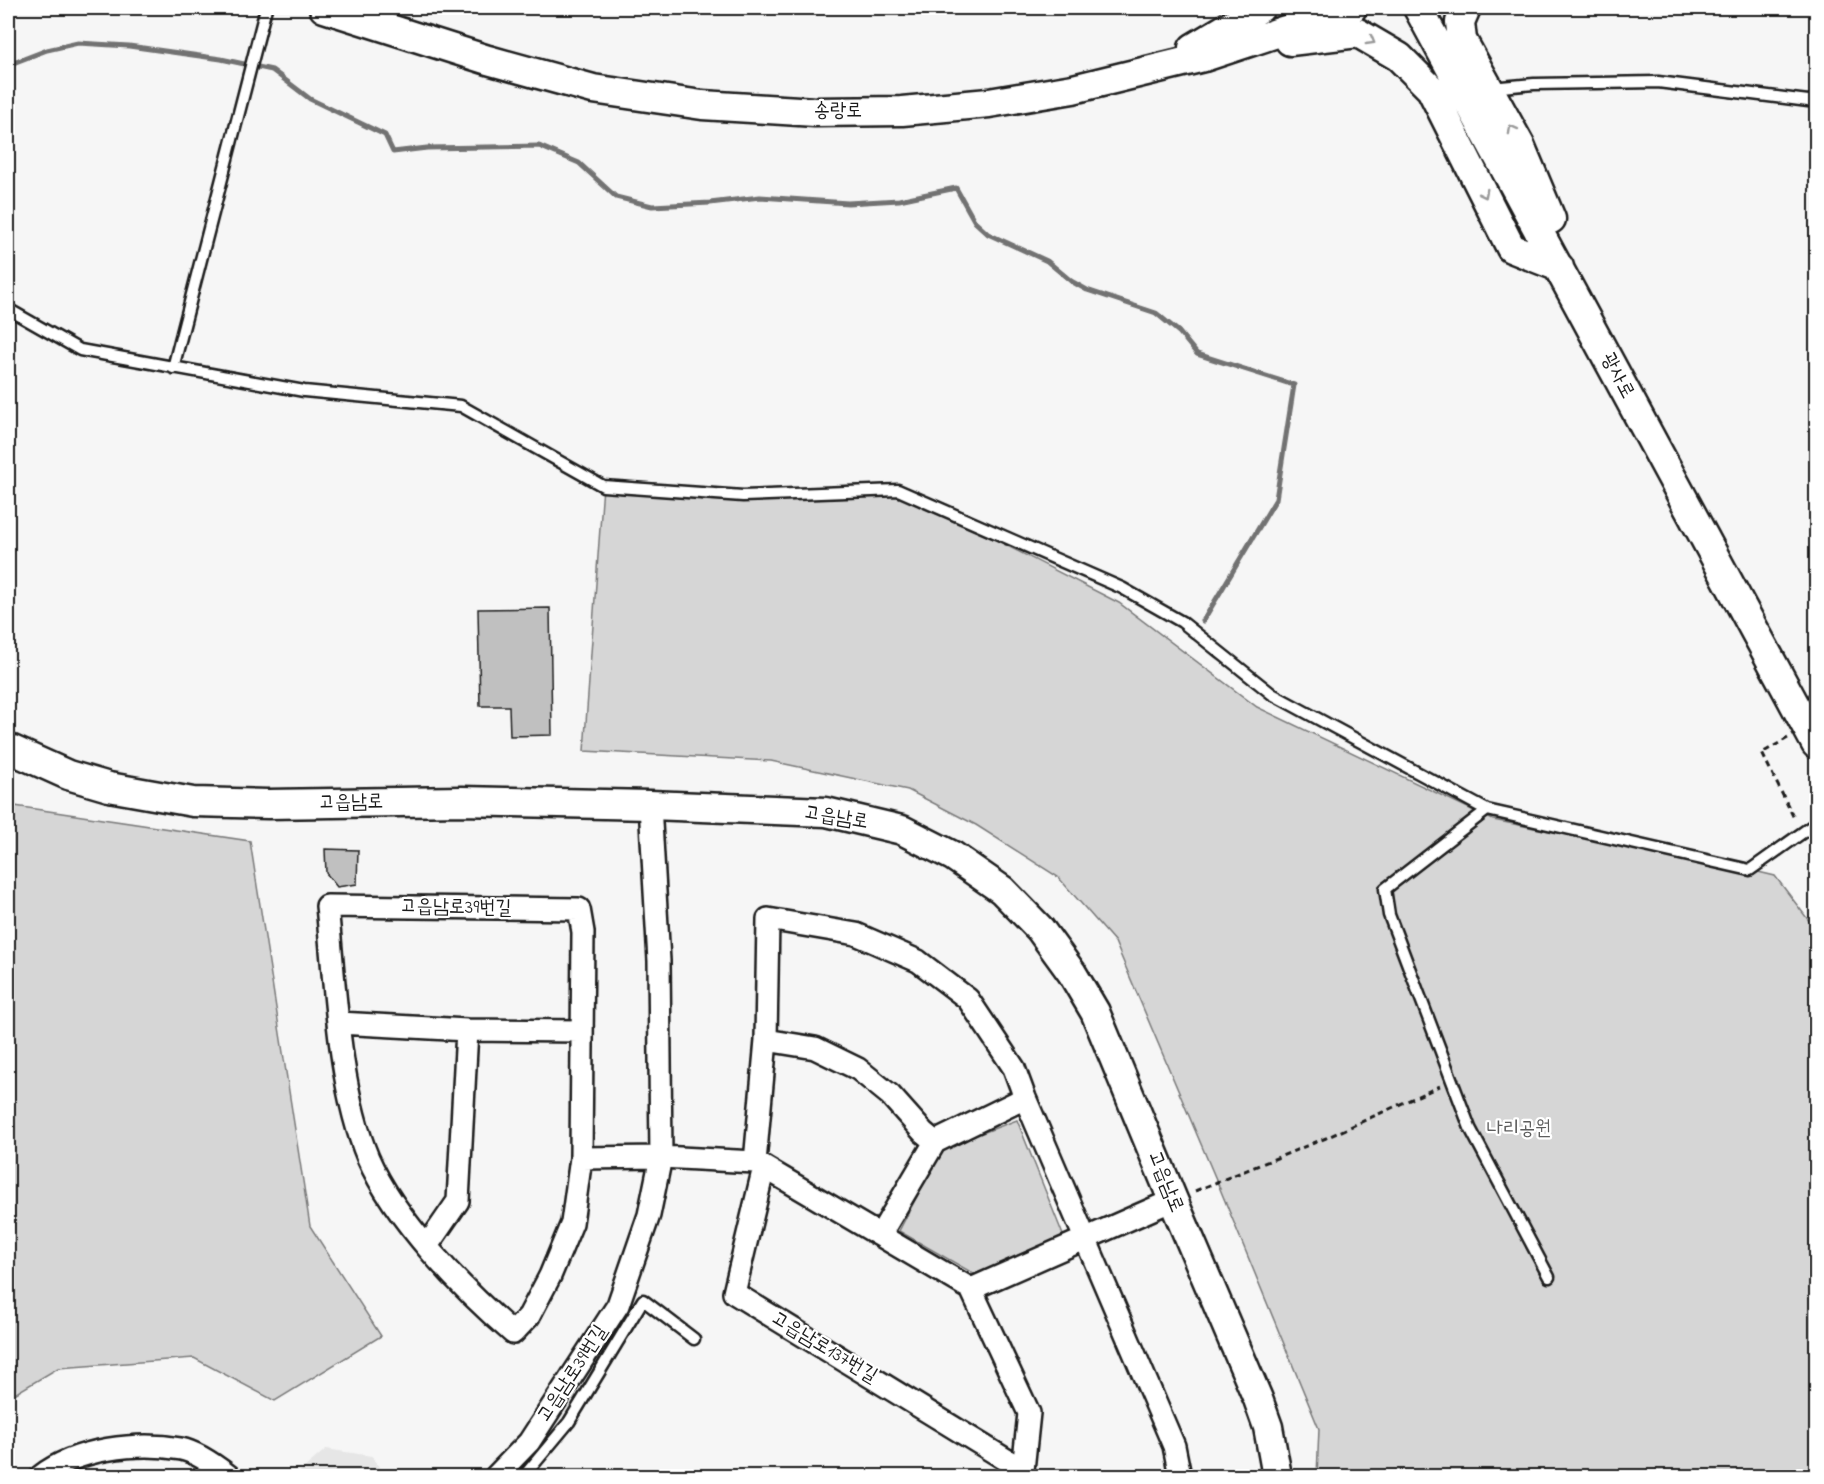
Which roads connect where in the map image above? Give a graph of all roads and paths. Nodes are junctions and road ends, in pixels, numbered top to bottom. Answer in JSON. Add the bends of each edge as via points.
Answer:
{"nodes":[{"id":1,"x":266,"y":8,"type":"edge"},
{"id":2,"x":324,"y":8,"type":"edge"},
{"id":3,"x":1260,"y":8,"type":"edge"},
{"id":4,"x":1352,"y":8,"type":"edge"},
{"id":5,"x":1418,"y":8,"type":"edge"},
{"id":6,"x":1466,"y":8,"type":"edge"},
{"id":7,"x":1232,"y":48,"type":"junction"},
{"id":8,"x":1162,"y":67,"type":"junction"},
{"id":9,"x":1489,"y":88,"type":"junction"},
{"id":10,"x":1816,"y":99,"type":"edge"},
{"id":11,"x":1558,"y":267,"type":"junction"},
{"id":12,"x":8,"y":309,"type":"edge"},
{"id":13,"x":1607,"y":357,"type":"junction"},
{"id":14,"x":173,"y":368,"type":"junction"},
{"id":15,"x":1812,"y":736,"type":"edge"},
{"id":16,"x":8,"y":748,"type":"edge"},
{"id":17,"x":650,"y":805,"type":"junction"},
{"id":18,"x":1488,"y":810,"type":"junction"},
{"id":19,"x":1816,"y":823,"type":"edge"},
{"id":20,"x":1802,"y":833,"type":"junction"},
{"id":21,"x":339,"y":1023,"type":"junction"},
{"id":22,"x":467,"y":1030,"type":"junction"},
{"id":23,"x":582,"y":1031,"type":"junction"},
{"id":24,"x":766,"y":1040,"type":"junction"},
{"id":25,"x":1453,"y":1081,"type":"junction"},
{"id":26,"x":1025,"y":1098,"type":"junction"},
{"id":27,"x":935,"y":1142,"type":"junction"},
{"id":28,"x":661,"y":1157,"type":"junction"},
{"id":29,"x":581,"y":1158,"type":"junction"},
{"id":30,"x":760,"y":1165,"type":"junction"},
{"id":31,"x":1173,"y":1200,"type":"junction"},
{"id":32,"x":880,"y":1235,"type":"junction"},
{"id":33,"x":1086,"y":1238,"type":"junction"},
{"id":34,"x":427,"y":1246,"type":"junction"},
{"id":35,"x":1549,"y":1277,"type":"dead end"},
{"id":36,"x":971,"y":1289,"type":"junction"},
{"id":37,"x":694,"y":1340,"type":"dead end"},
{"id":38,"x":1028,"y":1473,"type":"edge"},
{"id":39,"x":225,"y":1475,"type":"edge"},
{"id":40,"x":41,"y":1476,"type":"edge"},
{"id":41,"x":496,"y":1476,"type":"edge"},
{"id":42,"x":524,"y":1476,"type":"edge"},
{"id":43,"x":1180,"y":1476,"type":"edge"},
{"id":44,"x":1277,"y":1476,"type":"edge"}],
"edges":[{"from":1,"to":14,"type":"lane"},
{"from":2,"to":8,"type":"street","name":"송랑로","via":[[593,89],[702,105],[816,112],[902,111],[989,103],[1074,89]]},
{"from":3,"to":8,"type":"street"},
{"from":4,"to":7,"type":"street","name":"송랑로"},
{"from":5,"to":11,"type":"street","name":"광사로"},
{"from":6,"to":9,"type":"street","via":[[1460,22],[1462,40]]},
{"from":7,"to":8,"type":"street","name":"송랑로"},
{"from":7,"to":11,"type":"street","one_way":true,"via":[[1358,33],[1399,57],[1431,89],[1511,248]]},
{"from":9,"to":10,"type":"lane","via":[[1658,82]]},
{"from":13,"to":9,"type":"street","one_way":true,"via":[[1520,145]]},
{"from":11,"to":13,"type":"street","name":"광사로"},
{"from":12,"to":14,"type":"lane","via":[[80,350]]},
{"from":13,"to":15,"type":"street","name":"광사로"},
{"from":14,"to":18,"type":"lane","via":[[304,391],[461,406],[603,486],[743,496],[898,489],[1122,588],[1182,622],[1272,694]]},
{"from":15,"to":20,"type":"path","via":[[1762,753]]},
{"from":16,"to":17,"type":"street","name":"고읍남로","via":[[68,775],[109,787],[193,802]]},
{"from":17,"to":28,"type":"street","name":"고읍남로39번길","via":[[659,961]]},
{"from":17,"to":31,"type":"street","name":"고읍남로","via":[[826,812],[902,830],[953,856],[1002,890],[1040,929],[1095,1012]]},
{"from":18,"to":20,"type":"lane","via":[[1750,870]]},
{"from":18,"to":25,"type":"lane","via":[[1384,889],[1389,915]]},
{"from":19,"to":20,"type":"lane"},
{"from":21,"to":22,"type":"street"},
{"from":21,"to":23,"type":"street","name":"고읍남로39번길","via":[[327,906],[579,909],[583,932]]},
{"from":21,"to":34,"type":"street","name":"고읍남로39번길","via":[[350,1094],[368,1159],[392,1200]]},
{"from":22,"to":23,"type":"street"},
{"from":22,"to":34,"type":"street","via":[[458,1201]]},
{"from":23,"to":29,"type":"street","name":"고읍남로39번길"},
{"from":24,"to":26,"type":"street","name":"고읍남로137번길","via":[[768,919],[856,934],[918,961],[968,999],[1014,1068]]},
{"from":24,"to":27,"type":"street","via":[[815,1048],[858,1069],[890,1095]]},
{"from":24,"to":30,"type":"street","name":"고읍남로137번길"},
{"from":25,"to":31,"type":"path"},
{"from":25,"to":35,"type":"lane","via":[[1470,1128]]},
{"from":26,"to":27,"type":"street"},
{"from":26,"to":33,"type":"street","name":"고읍남로137번길"},
{"from":27,"to":32,"type":"street"},
{"from":28,"to":29,"type":"street"},
{"from":28,"to":30,"type":"street"},
{"from":28,"to":41,"type":"street","name":"고읍남로39번길","via":[[649,1215],[618,1305],[529,1442]]},
{"from":29,"to":34,"type":"street","name":"고읍남로39번길","via":[[572,1223],[529,1316],[513,1333],[477,1302]]},
{"from":30,"to":32,"type":"street"},
{"from":30,"to":38,"type":"street","name":"고읍남로137번길","via":[[735,1293]]},
{"from":31,"to":33,"type":"street"},
{"from":31,"to":44,"type":"street","name":"고읍남로","via":[[1258,1400],[1268,1427]]},
{"from":32,"to":36,"type":"street"},
{"from":33,"to":36,"type":"street"},
{"from":33,"to":43,"type":"street","name":"고읍남로137번길","via":[[1174,1446]]},
{"from":36,"to":38,"type":"street","name":"고읍남로137번길","via":[[1029,1413]]},
{"from":37,"to":42,"type":"lane","via":[[643,1300],[570,1422]]},
{"from":39,"to":40,"type":"street","via":[[182,1449],[136,1447],[90,1452]]}]}
